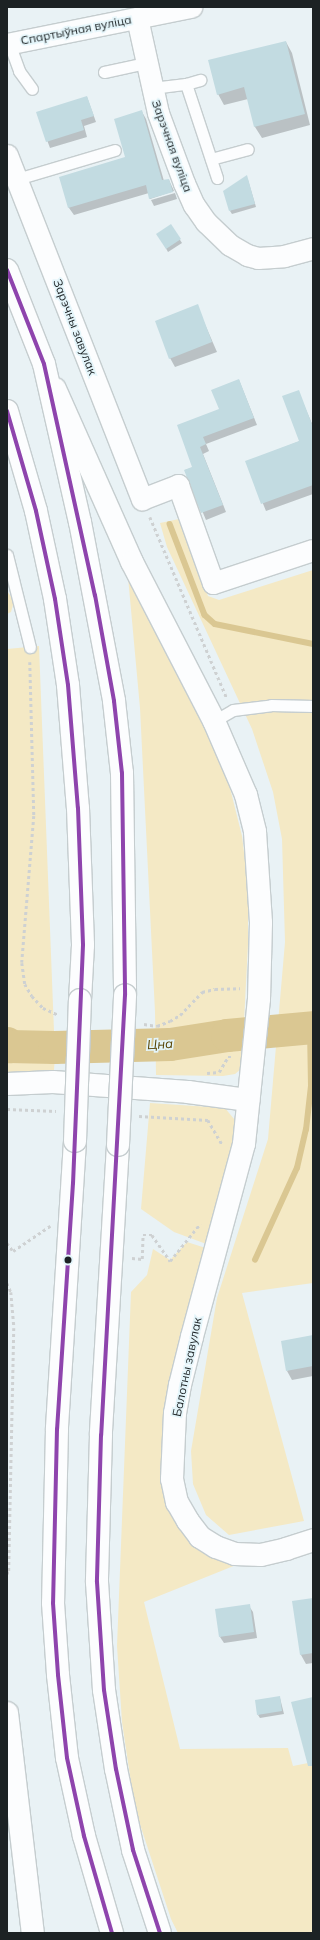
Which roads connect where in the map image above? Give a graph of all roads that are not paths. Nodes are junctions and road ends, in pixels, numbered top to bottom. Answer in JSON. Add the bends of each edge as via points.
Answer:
{"nodes":[{"id":1,"x":191,"y":7,"type":"edge"},
{"id":2,"x":137,"y":18,"type":"junction"},
{"id":3,"x":8,"y":44,"type":"edge"},
{"id":4,"x":146,"y":63,"type":"junction"},
{"id":5,"x":104,"y":72,"type":"dead end"},
{"id":6,"x":200,"y":80,"type":"dead end"},
{"id":7,"x":186,"y":84,"type":"junction"},
{"id":8,"x":152,"y":88,"type":"junction"},
{"id":9,"x":32,"y":89,"type":"dead end"},
{"id":10,"x":248,"y":149,"type":"dead end"},
{"id":11,"x":115,"y":150,"type":"dead end"},
{"id":12,"x":7,"y":155,"type":"edge"},
{"id":13,"x":211,"y":159,"type":"junction"},
{"id":14,"x":217,"y":178,"type":"dead end"},
{"id":15,"x":17,"y":179,"type":"junction"},
{"id":16,"x":313,"y":248,"type":"edge"},
{"id":17,"x":7,"y":270,"type":"edge"},
{"id":18,"x":44,"y":364,"type":"junction"},
{"id":19,"x":7,"y":411,"type":"edge"},
{"id":20,"x":313,"y":550,"type":"edge"},
{"id":21,"x":7,"y":555,"type":"edge"},
{"id":22,"x":30,"y":647,"type":"dead end"},
{"id":23,"x":313,"y":706,"type":"edge"},
{"id":24,"x":214,"y":721,"type":"junction"},
{"id":25,"x":7,"y":1084,"type":"edge"},
{"id":26,"x":248,"y":1100,"type":"junction"},
{"id":27,"x":313,"y":1540,"type":"edge"},
{"id":28,"x":7,"y":1713,"type":"edge"},
{"id":29,"x":10,"y":1774,"type":"edge"},
{"id":30,"x":33,"y":1933,"type":"edge"},
{"id":31,"x":112,"y":1933,"type":"edge"},
{"id":32,"x":160,"y":1933,"type":"edge"}],
"edges":[{"from":1,"to":2,"type":"street","name":"Спартыўная вуліца"},
{"from":2,"to":3,"type":"street","name":"Спартыўная вуліца"},
{"from":2,"to":4,"type":"street","name":"Зарэчная вуліца"},
{"from":3,"to":9,"type":"lane","via":[[19,71]]},
{"from":4,"to":5,"type":"lane"},
{"from":4,"to":8,"type":"street","name":"Зарэчная вуліца"},
{"from":6,"to":7,"type":"lane"},
{"from":7,"to":8,"type":"lane"},
{"from":7,"to":13,"type":"lane"},
{"from":8,"to":16,"type":"street","name":"Зарэчная вуліца","via":[[158,113],[194,205],[221,238],[238,250],[258,258],[284,256]]},
{"from":10,"to":13,"type":"lane"},
{"from":11,"to":15,"type":"lane"},
{"from":12,"to":15,"type":"street","name":"Зарэчны завулак"},
{"from":13,"to":14,"type":"lane"},
{"from":15,"to":20,"type":"street","name":"Зарэчны завулак","via":[[142,499],[178,485],[213,583]]},
{"from":17,"to":18,"type":"main road"},
{"from":18,"to":24,"type":"main road","name":"Балотны завулак","via":[[132,562]]},
{"from":18,"to":32,"type":"main road","bridge":true,"via":[[80,522],[114,701],[122,780],[125,996],[101,1435],[96,1582],[104,1690],[116,1769],[134,1850]]},
{"from":19,"to":31,"type":"main road","bridge":true,"via":[[36,511],[54,599],[68,686],[79,815],[83,945],[75,1141],[57,1429],[53,1603],[67,1758],[84,1836]]},
{"from":21,"to":22,"type":"lane"},
{"from":23,"to":24,"type":"lane","via":[[271,705],[233,710]]},
{"from":24,"to":26,"type":"main road","name":"Балотны завулак","via":[[246,795],[255,832],[261,923],[259,998]]},
{"from":25,"to":26,"type":"main road","via":[[53,1082],[188,1092]]},
{"from":26,"to":27,"type":"main road","name":"Балотны завулак","via":[[244,1144],[238,1171],[180,1385],[175,1413],[172,1479],[178,1502],[188,1521],[200,1537],[216,1547],[235,1554],[261,1555]]},
{"from":28,"to":29,"type":"main road"},
{"from":29,"to":30,"type":"main road"}]}
